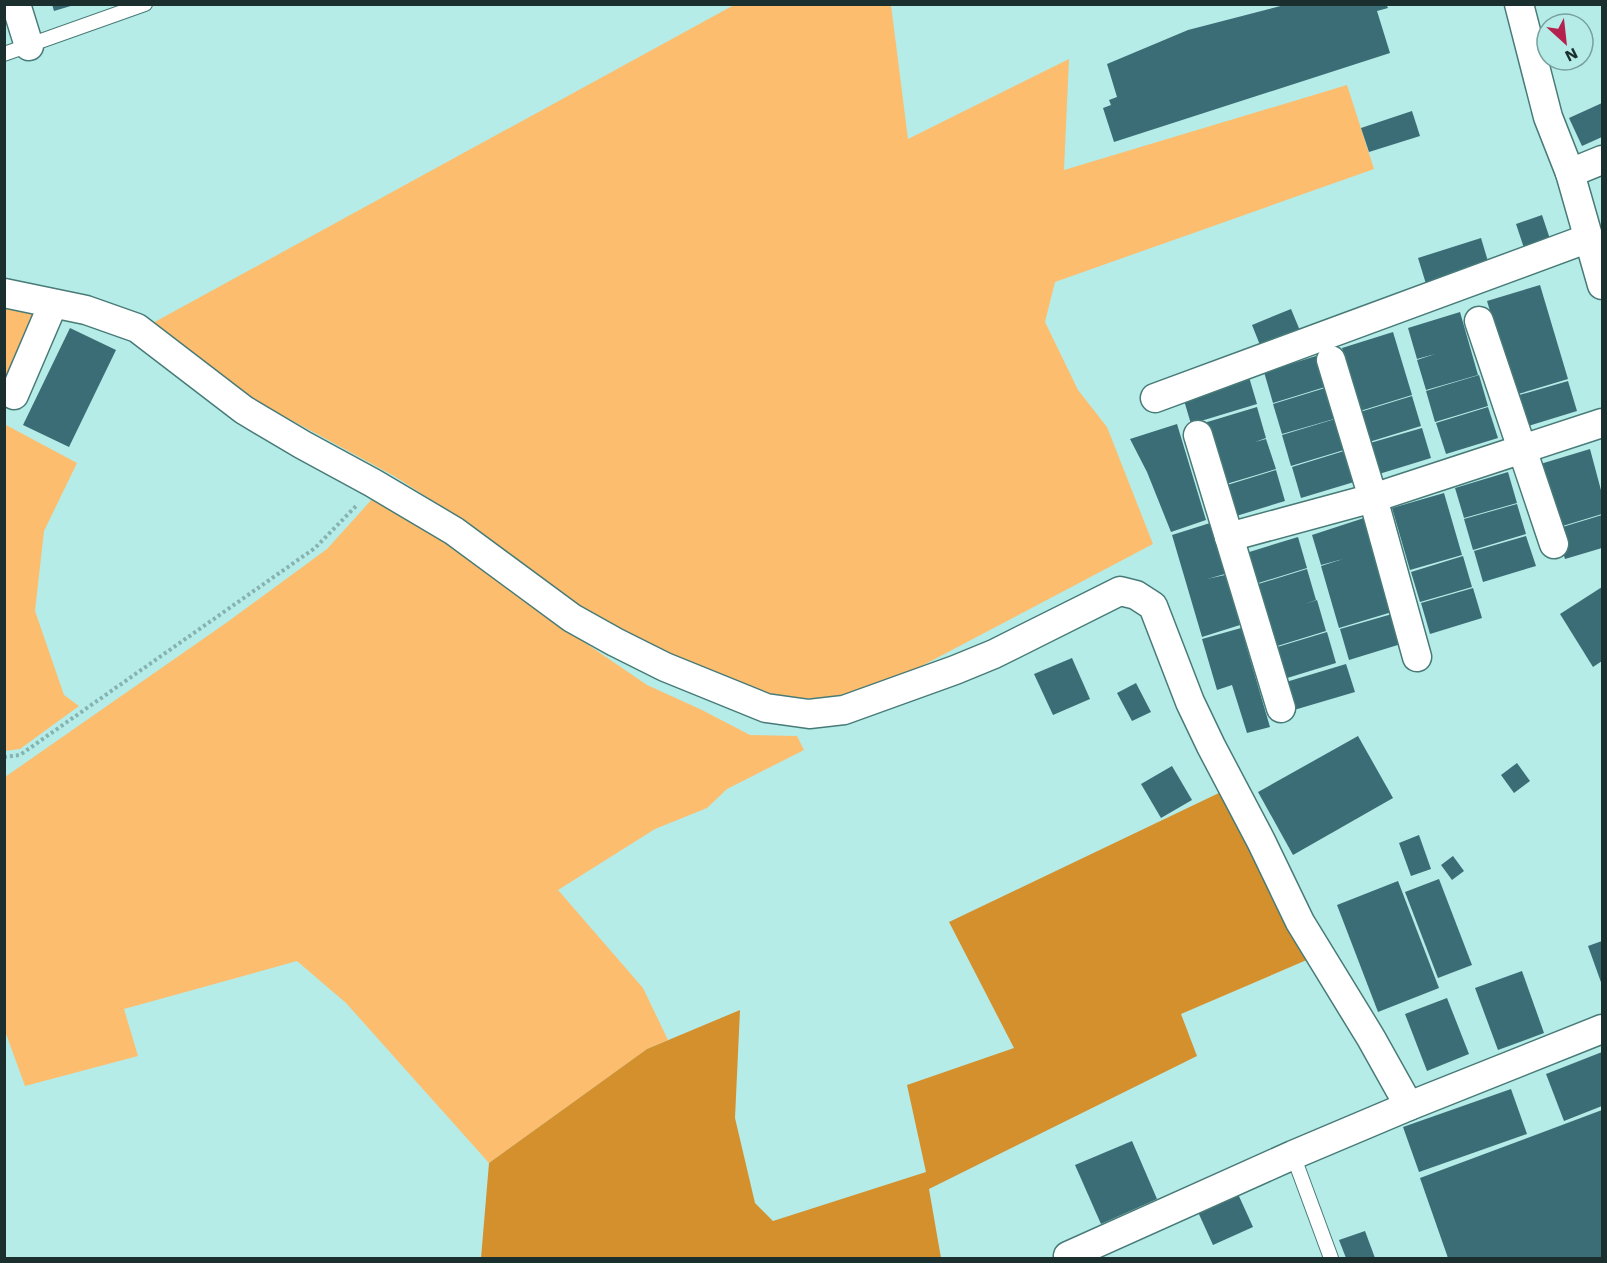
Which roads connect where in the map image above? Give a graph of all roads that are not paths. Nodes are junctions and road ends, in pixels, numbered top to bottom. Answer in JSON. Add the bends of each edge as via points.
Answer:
{"nodes":[{"id":1,"x":16,"y":4,"type":"edge"},
{"id":2,"x":145,"y":4,"type":"edge"},
{"id":3,"x":1519,"y":4,"type":"edge"},
{"id":4,"x":17,"y":50,"type":"edge"},
{"id":5,"x":1602,"y":160,"type":"edge"},
{"id":6,"x":1570,"y":173,"type":"junction"},
{"id":7,"x":1589,"y":238,"type":"junction"},
{"id":8,"x":1602,"y":285,"type":"edge"},
{"id":9,"x":4,"y":293,"type":"edge"},
{"id":10,"x":53,"y":304,"type":"junction"},
{"id":11,"x":1479,"y":321,"type":"dead end"},
{"id":12,"x":1331,"y":360,"type":"dead end"},
{"id":13,"x":15,"y":395,"type":"dead end"},
{"id":14,"x":1155,"y":398,"type":"dead end"},
{"id":15,"x":1602,"y":423,"type":"edge"},
{"id":16,"x":1198,"y":435,"type":"dead end"},
{"id":17,"x":1522,"y":449,"type":"junction"},
{"id":18,"x":1373,"y":498,"type":"junction"},
{"id":19,"x":1229,"y":537,"type":"junction"},
{"id":20,"x":1554,"y":544,"type":"dead end"},
{"id":21,"x":1418,"y":657,"type":"dead end"},
{"id":22,"x":1281,"y":708,"type":"dead end"},
{"id":23,"x":1602,"y":1029,"type":"edge"},
{"id":24,"x":1410,"y":1106,"type":"junction"},
{"id":25,"x":1293,"y":1155,"type":"junction"},
{"id":26,"x":1068,"y":1256,"type":"dead end"},
{"id":27,"x":1331,"y":1258,"type":"edge"}],
"edges":[{"from":1,"to":4,"type":"street"},
{"from":2,"to":4,"type":"lane"},
{"from":3,"to":6,"type":"street","via":[[1548,117]]},
{"from":5,"to":6,"type":"street"},
{"from":6,"to":7,"type":"street"},
{"from":7,"to":8,"type":"street"},
{"from":7,"to":14,"type":"street"},
{"from":9,"to":10,"type":"street"},
{"from":10,"to":13,"type":"street"},
{"from":10,"to":24,"type":"street","via":[[86,310],[137,328],[244,410],[454,531],[572,618],[665,667],[766,708],[809,714],[844,710],[994,654],[1120,591],[1136,595],[1153,606],[1190,702],[1300,922]]},
{"from":11,"to":17,"type":"street"},
{"from":12,"to":18,"type":"street"},
{"from":15,"to":17,"type":"street"},
{"from":16,"to":19,"type":"street"},
{"from":17,"to":18,"type":"street"},
{"from":17,"to":20,"type":"street"},
{"from":18,"to":19,"type":"street"},
{"from":18,"to":21,"type":"street"},
{"from":19,"to":22,"type":"street"},
{"from":23,"to":24,"type":"street"},
{"from":24,"to":25,"type":"street"},
{"from":25,"to":26,"type":"street"},
{"from":25,"to":27,"type":"lane"}]}
